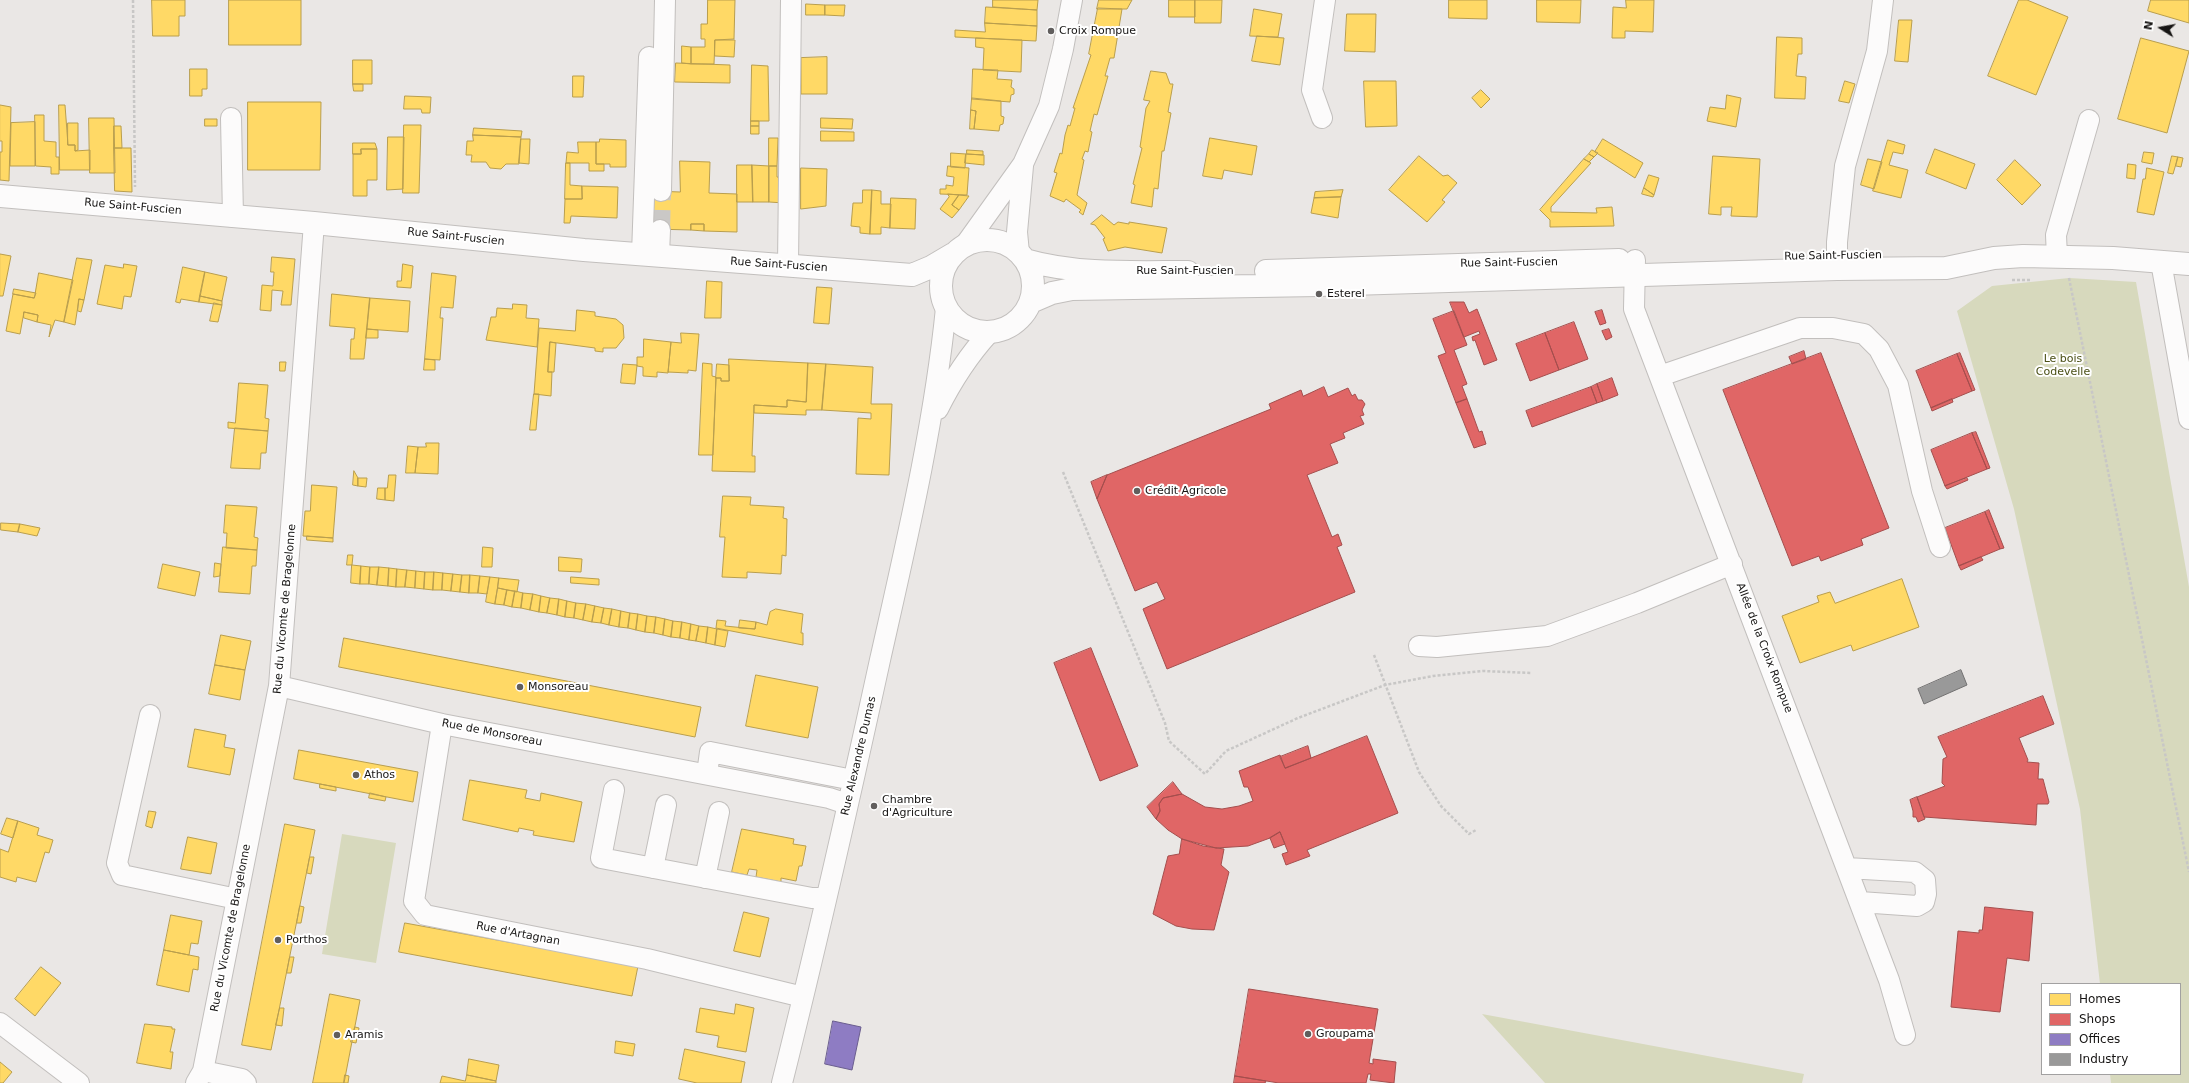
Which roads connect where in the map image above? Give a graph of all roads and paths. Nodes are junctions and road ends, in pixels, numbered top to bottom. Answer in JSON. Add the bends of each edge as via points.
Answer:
{"nodes":[{"id":1,"x":133,"y":0,"type":"edge"},
{"id":2,"x":665,"y":0,"type":"edge"},
{"id":3,"x":791,"y":0,"type":"edge"},
{"id":4,"x":1072,"y":0,"type":"edge"},
{"id":5,"x":1325,"y":0,"type":"edge"},
{"id":6,"x":1882,"y":0,"type":"edge"},
{"id":7,"x":648,"y":57,"type":"dead end"},
{"id":8,"x":231,"y":118,"type":"dead end"},
{"id":9,"x":1322,"y":118,"type":"dead end"},
{"id":10,"x":2089,"y":120,"type":"dead end"},
{"id":11,"x":1024,"y":164,"type":"junction"},
{"id":12,"x":661,"y":192,"type":"tunnel mouth"},
{"id":13,"x":0,"y":196,"type":"edge"},
{"id":14,"x":135,"y":207,"type":"junction"},
{"id":15,"x":232,"y":217,"type":"junction"},
{"id":16,"x":314,"y":223,"type":"junction"},
{"id":17,"x":660,"y":230,"type":"tunnel mouth"},
{"id":18,"x":959,"y":250,"type":"junction"},
{"id":19,"x":651,"y":255,"type":"junction"},
{"id":20,"x":1022,"y":256,"type":"junction"},
{"id":21,"x":2057,"y":257,"type":"junction"},
{"id":22,"x":1837,"y":262,"type":"junction"},
{"id":23,"x":2160,"y":262,"type":"junction"},
{"id":24,"x":2189,"y":264,"type":"edge"},
{"id":25,"x":788,"y":265,"type":"junction"},
{"id":26,"x":1634,"y":268,"type":"junction"},
{"id":27,"x":912,"y":275,"type":"junction"},
{"id":28,"x":2069,"y":278,"type":"dead end"},
{"id":29,"x":1031,"y":302,"type":"junction"},
{"id":30,"x":944,"y":303,"type":"junction"},
{"id":31,"x":989,"y":333,"type":"junction"},
{"id":32,"x":1660,"y":376,"type":"junction"},
{"id":33,"x":2189,"y":419,"type":"edge"},
{"id":34,"x":929,"y":427,"type":"junction"},
{"id":35,"x":1063,"y":472,"type":"dead end"},
{"id":36,"x":1940,"y":547,"type":"dead end"},
{"id":37,"x":1732,"y":564,"type":"junction"},
{"id":38,"x":1419,"y":646,"type":"dead end"},
{"id":39,"x":1374,"y":655,"type":"dead end"},
{"id":40,"x":1532,"y":673,"type":"dead end"},
{"id":41,"x":1384,"y":685,"type":"junction"},
{"id":42,"x":279,"y":686,"type":"junction"},
{"id":43,"x":150,"y":715,"type":"dead end"},
{"id":44,"x":442,"y":724,"type":"junction"},
{"id":45,"x":707,"y":774,"type":"junction"},
{"id":46,"x":853,"y":780,"type":"junction"},
{"id":47,"x":614,"y":790,"type":"dead end"},
{"id":48,"x":666,"y":804,"type":"dead end"},
{"id":49,"x":847,"y":804,"type":"junction"},
{"id":50,"x":719,"y":812,"type":"dead end"},
{"id":51,"x":1476,"y":830,"type":"dead end"},
{"id":52,"x":653,"y":868,"type":"junction"},
{"id":53,"x":1847,"y":868,"type":"junction"},
{"id":54,"x":2189,"y":872,"type":"edge"},
{"id":55,"x":705,"y":878,"type":"junction"},
{"id":56,"x":826,"y":898,"type":"junction"},
{"id":57,"x":237,"y":899,"type":"junction"},
{"id":58,"x":1860,"y":902,"type":"junction"},
{"id":59,"x":803,"y":997,"type":"junction"},
{"id":60,"x":0,"y":1023,"type":"edge"},
{"id":61,"x":1905,"y":1035,"type":"dead end"},
{"id":62,"x":199,"y":1077,"type":"edge"},
{"id":63,"x":79,"y":1083,"type":"edge"},
{"id":64,"x":246,"y":1083,"type":"edge"},
{"id":65,"x":782,"y":1083,"type":"edge"}],
"edges":[{"from":1,"to":14,"type":"path"},
{"from":2,"to":12,"type":"street"},
{"from":3,"to":25,"type":"street"},
{"from":4,"to":11,"type":"street","via":[[1049,106]]},
{"from":5,"to":9,"type":"street","via":[[1312,90]]},
{"from":6,"to":22,"type":"street","via":[[1877,51],[1845,166]]},
{"from":7,"to":19,"type":"street"},
{"from":8,"to":15,"type":"street"},
{"from":10,"to":21,"type":"street","via":[[2056,235]]},
{"from":11,"to":18,"type":"street"},
{"from":11,"to":20,"type":"street","via":[[1017,232]]},
{"from":13,"to":14,"type":"main road","name":"Rue Saint-Fuscien"},
{"from":14,"to":15,"type":"main road","name":"Rue Saint-Fuscien"},
{"from":15,"to":16,"type":"main road","name":"Rue Saint-Fuscien"},
{"from":16,"to":19,"type":"main road","name":"Rue Saint-Fuscien"},
{"from":16,"to":42,"type":"street","name":"Rue du Vicomte de Bragelonne"},
{"from":17,"to":19,"type":"street"},
{"from":18,"to":20,"type":"main road","via":[[983,240],[993,240],[1011,246]]},
{"from":18,"to":27,"type":"main road","name":"Rue Saint-Fuscien","via":[[931,268]]},
{"from":18,"to":30,"type":"main road","via":[[947,261],[941,279]]},
{"from":19,"to":25,"type":"main road","name":"Rue Saint-Fuscien"},
{"from":20,"to":26,"type":"main road","name":"Rue Saint-Fuscien","via":[[1050,267],[1073,270],[1167,272]]},
{"from":20,"to":29,"type":"main road","via":[[1033,280]]},
{"from":21,"to":22,"type":"main road","name":"Rue Saint-Fuscien","via":[[1994,258],[1946,268]]},
{"from":21,"to":23,"type":"main road","name":"Rue Saint-Fuscien"},
{"from":22,"to":26,"type":"main road","name":"Rue Saint-Fuscien"},
{"from":23,"to":24,"type":"main road","name":"Rue Saint-Fuscien"},
{"from":23,"to":33,"type":"street"},
{"from":25,"to":27,"type":"main road","name":"Rue Saint-Fuscien"},
{"from":26,"to":29,"type":"main road","name":"Rue Saint-Fuscien","via":[[1311,285],[1072,289],[1052,293]]},
{"from":26,"to":32,"type":"street","name":"Allée de la Croix Rompue","via":[[1634,309]]},
{"from":27,"to":30,"type":"main road"},
{"from":28,"to":54,"type":"path"},
{"from":29,"to":31,"type":"main road","via":[[1026,312],[1010,327]]},
{"from":30,"to":31,"type":"main road","via":[[959,324],[969,330]]},
{"from":30,"to":34,"type":"street","name":"Rue Alexandre Dumas"},
{"from":31,"to":34,"type":"street","name":"Rue Alexandre Dumas","via":[[973,350],[955,378]]},
{"from":32,"to":36,"type":"street","via":[[1800,328],[1833,328],[1864,334],[1879,349],[1898,385],[1922,491]]},
{"from":32,"to":37,"type":"street","name":"Allée de la Croix Rompue"},
{"from":34,"to":46,"type":"street","name":"Rue Alexandre Dumas"},
{"from":35,"to":41,"type":"path","via":[[1165,723],[1169,741],[1205,774],[1226,751],[1298,718]]},
{"from":37,"to":38,"type":"street","via":[[1547,636],[1437,647]]},
{"from":37,"to":53,"type":"street","name":"Allée de la Croix Rompue"},
{"from":39,"to":41,"type":"path"},
{"from":40,"to":41,"type":"path","via":[[1483,671]]},
{"from":41,"to":51,"type":"path","via":[[1419,772],[1441,806],[1469,834]]},
{"from":42,"to":44,"type":"street","name":"Rue de Monsoreau"},
{"from":42,"to":57,"type":"street","name":"Rue du Vicomte de Bragelonne"},
{"from":43,"to":57,"type":"street","via":[[117,863],[122,876]]},
{"from":44,"to":45,"type":"street","name":"Rue de Monsoreau"},
{"from":44,"to":59,"type":"street","name":"Rue d'Artagnan","via":[[414,901],[425,915],[647,959]]},
{"from":45,"to":46,"type":"street","via":[[710,752]]},
{"from":45,"to":49,"type":"street","name":"Rue de Monsoreau","via":[[829,798]]},
{"from":46,"to":49,"type":"street","name":"Rue Alexandre Dumas"},
{"from":47,"to":52,"type":"street","via":[[601,858]]},
{"from":48,"to":52,"type":"street"},
{"from":49,"to":56,"type":"street","name":"Rue Alexandre Dumas"},
{"from":50,"to":55,"type":"street"},
{"from":52,"to":55,"type":"street"},
{"from":53,"to":58,"type":"street","name":"Allée de la Croix Rompue"},
{"from":53,"to":58,"type":"street","via":[[1915,872],[1925,880],[1924,902],[1917,906]]},
{"from":55,"to":56,"type":"street","via":[[812,898]]},
{"from":56,"to":59,"type":"street","name":"Rue Alexandre Dumas"},
{"from":57,"to":62,"type":"street","name":"Rue du Vicomte de Bragelonne"},
{"from":58,"to":61,"type":"street","name":"Allée de la Croix Rompue","via":[[1889,980]]},
{"from":59,"to":65,"type":"street","name":"Rue Alexandre Dumas"},
{"from":60,"to":63,"type":"street"},
{"from":62,"to":64,"type":"street","via":[[242,1079]]}]}
